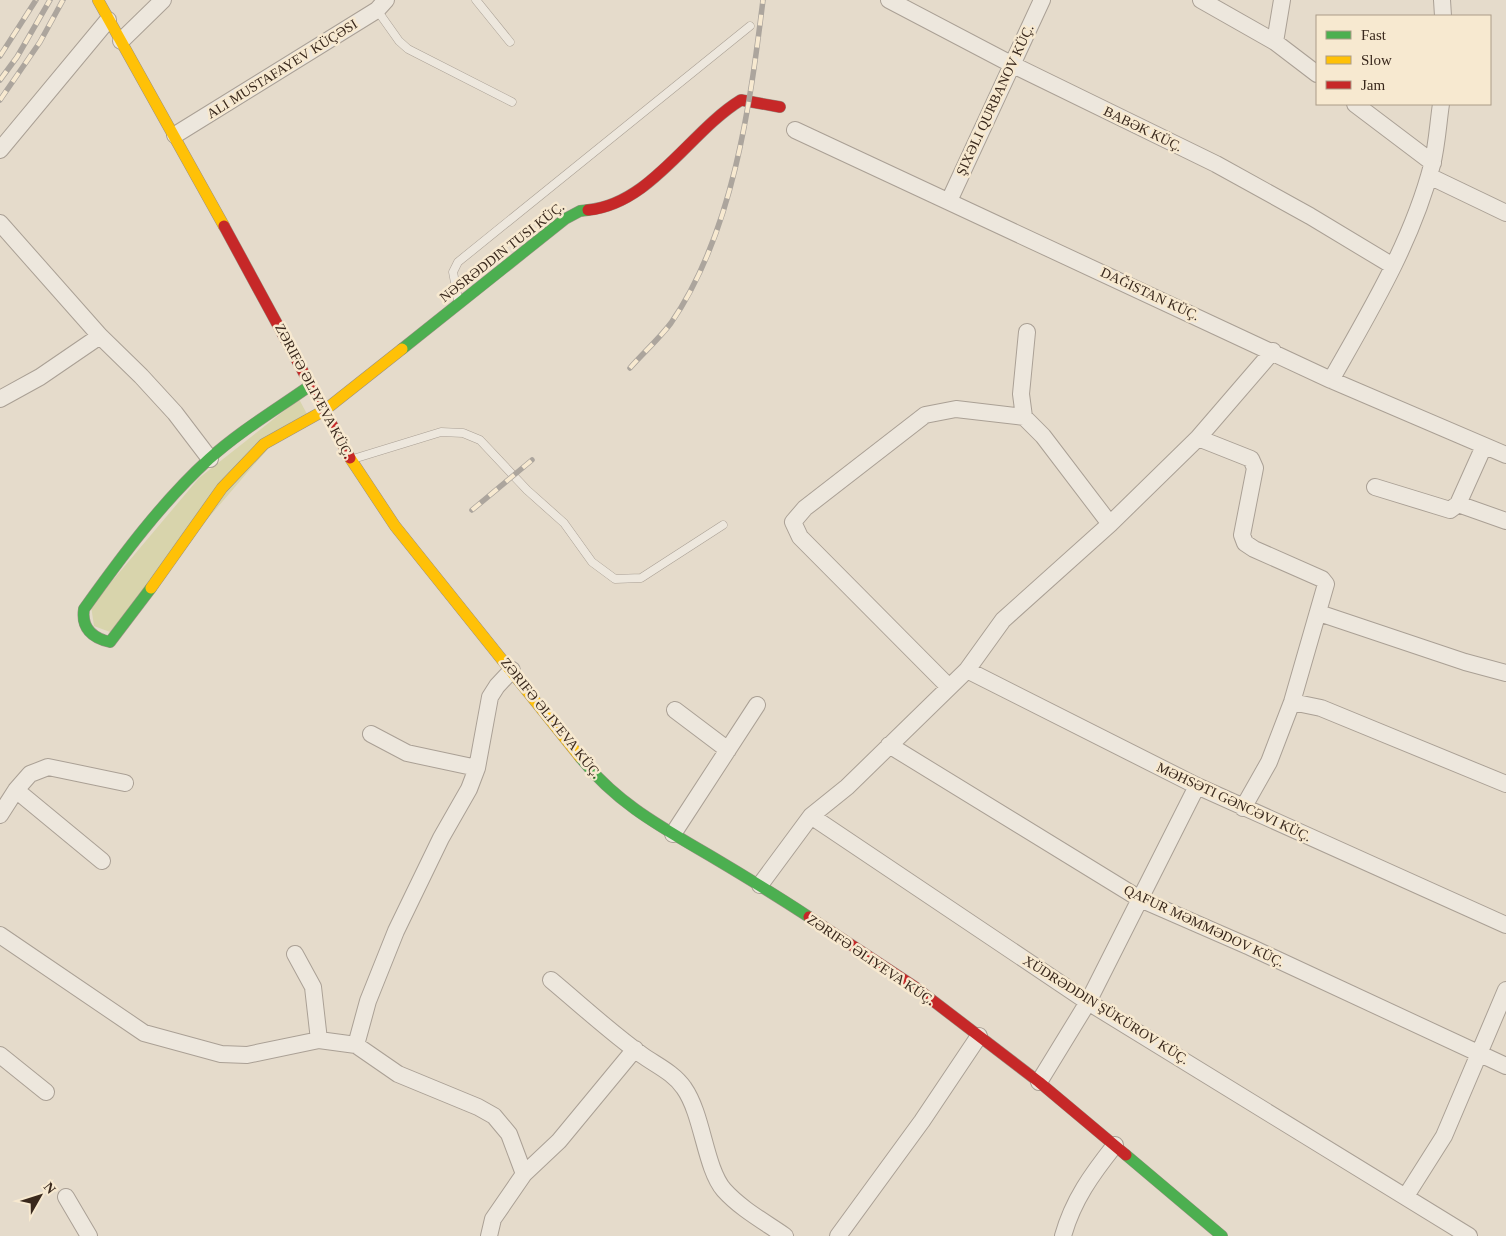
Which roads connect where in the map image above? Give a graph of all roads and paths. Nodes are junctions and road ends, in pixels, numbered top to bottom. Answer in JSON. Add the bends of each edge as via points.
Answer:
{"nodes":[{"id":1,"x":98,"y":0,"type":"edge"},
{"id":2,"x":163,"y":0,"type":"edge"},
{"id":3,"x":476,"y":0,"type":"edge"},
{"id":4,"x":889,"y":0,"type":"edge"},
{"id":5,"x":1042,"y":0,"type":"edge"},
{"id":6,"x":1201,"y":0,"type":"edge"},
{"id":7,"x":1282,"y":0,"type":"edge"},
{"id":8,"x":1442,"y":0,"type":"edge"},
{"id":9,"x":381,"y":5,"type":"edge"},
{"id":10,"x":1442,"y":15,"type":"edge"},
{"id":11,"x":108,"y":20,"type":"junction"},
{"id":12,"x":750,"y":26,"type":"dead end"},
{"id":13,"x":121,"y":41,"type":"junction"},
{"id":14,"x":510,"y":42,"type":"dead end"},
{"id":15,"x":1275,"y":42,"type":"junction"},
{"id":16,"x":1011,"y":64,"type":"junction"},
{"id":17,"x":1316,"y":73,"type":"edge"},
{"id":18,"x":512,"y":102,"type":"dead end"},
{"id":19,"x":1356,"y":105,"type":"edge"},
{"id":20,"x":1440,"y":105,"type":"edge"},
{"id":21,"x":780,"y":107,"type":"dead end"},
{"id":22,"x":795,"y":130,"type":"dead end"},
{"id":23,"x":175,"y":135,"type":"junction"},
{"id":24,"x":0,"y":150,"type":"edge"},
{"id":25,"x":1431,"y":170,"type":"junction"},
{"id":26,"x":949,"y":201,"type":"junction"},
{"id":27,"x":1506,"y":213,"type":"edge"},
{"id":28,"x":0,"y":223,"type":"edge"},
{"id":29,"x":1393,"y":266,"type":"junction"},
{"id":30,"x":459,"y":304,"type":"junction"},
{"id":31,"x":1027,"y":332,"type":"dead end"},
{"id":32,"x":100,"y":336,"type":"junction"},
{"id":33,"x":1273,"y":351,"type":"junction"},
{"id":34,"x":1331,"y":380,"type":"junction"},
{"id":35,"x":311,"y":385,"type":"junction"},
{"id":36,"x":0,"y":399,"type":"edge"},
{"id":37,"x":325,"y":410,"type":"junction"},
{"id":38,"x":1024,"y":416,"type":"junction"},
{"id":39,"x":1198,"y":438,"type":"junction"},
{"id":40,"x":1484,"y":446,"type":"junction"},
{"id":41,"x":1506,"y":455,"type":"edge"},
{"id":42,"x":210,"y":459,"type":"junction"},
{"id":43,"x":351,"y":460,"type":"junction"},
{"id":44,"x":1375,"y":487,"type":"dead end"},
{"id":45,"x":1458,"y":504,"type":"junction"},
{"id":46,"x":1506,"y":521,"type":"edge"},
{"id":47,"x":1110,"y":524,"type":"junction"},
{"id":48,"x":723,"y":525,"type":"dead end"},
{"id":49,"x":1319,"y":613,"type":"junction"},
{"id":50,"x":512,"y":670,"type":"junction"},
{"id":51,"x":967,"y":670,"type":"junction"},
{"id":52,"x":1506,"y":674,"type":"edge"},
{"id":53,"x":948,"y":686,"type":"junction"},
{"id":54,"x":1292,"y":702,"type":"junction"},
{"id":55,"x":757,"y":705,"type":"dead end"},
{"id":56,"x":675,"y":710,"type":"dead end"},
{"id":57,"x":371,"y":734,"type":"dead end"},
{"id":58,"x":889,"y":745,"type":"junction"},
{"id":59,"x":728,"y":750,"type":"junction"},
{"id":60,"x":477,"y":768,"type":"junction"},
{"id":61,"x":124,"y":783,"type":"dead end"},
{"id":62,"x":1506,"y":784,"type":"edge"},
{"id":63,"x":1197,"y":786,"type":"junction"},
{"id":64,"x":16,"y":790,"type":"junction"},
{"id":65,"x":1243,"y":808,"type":"junction"},
{"id":66,"x":0,"y":815,"type":"edge"},
{"id":67,"x":811,"y":816,"type":"junction"},
{"id":68,"x":673,"y":834,"type":"junction"},
{"id":69,"x":102,"y":861,"type":"dead end"},
{"id":70,"x":760,"y":885,"type":"junction"},
{"id":71,"x":1140,"y":899,"type":"junction"},
{"id":72,"x":1506,"y":925,"type":"edge"},
{"id":73,"x":0,"y":935,"type":"edge"},
{"id":74,"x":295,"y":954,"type":"dead end"},
{"id":75,"x":551,"y":980,"type":"dead end"},
{"id":76,"x":1506,"y":990,"type":"edge"},
{"id":77,"x":1088,"y":1002,"type":"junction"},
{"id":78,"x":979,"y":1036,"type":"junction"},
{"id":79,"x":319,"y":1040,"type":"junction"},
{"id":80,"x":356,"y":1045,"type":"junction"},
{"id":81,"x":635,"y":1049,"type":"junction"},
{"id":82,"x":1480,"y":1054,"type":"junction"},
{"id":83,"x":0,"y":1055,"type":"edge"},
{"id":84,"x":1506,"y":1066,"type":"edge"},
{"id":85,"x":1039,"y":1082,"type":"junction"},
{"id":86,"x":46,"y":1092,"type":"dead end"},
{"id":87,"x":1115,"y":1145,"type":"junction"},
{"id":88,"x":524,"y":1174,"type":"junction"},
{"id":89,"x":1406,"y":1196,"type":"junction"},
{"id":90,"x":66,"y":1197,"type":"dead end"},
{"id":91,"x":89,"y":1236,"type":"edge"},
{"id":92,"x":489,"y":1236,"type":"edge"},
{"id":93,"x":785,"y":1236,"type":"edge"},
{"id":94,"x":838,"y":1236,"type":"edge"},
{"id":95,"x":1063,"y":1236,"type":"edge"},
{"id":96,"x":1222,"y":1236,"type":"edge"},
{"id":97,"x":1469,"y":1236,"type":"edge"}],
"edges":[{"from":1,"to":11,"type":"street","name":"ZƏRIFƏ ƏLIYEVA KÜÇ."},
{"from":2,"to":13,"type":"street"},
{"from":3,"to":14,"type":"lane"},
{"from":4,"to":16,"type":"street","name":"BABƏK KÜÇ."},
{"from":5,"to":16,"type":"street"},
{"from":6,"to":15,"type":"street"},
{"from":7,"to":15,"type":"street"},
{"from":8,"to":10,"type":"street"},
{"from":9,"to":18,"type":"lane","via":[[399,41],[408,49]]},
{"from":9,"to":23,"type":"street"},
{"from":11,"to":13,"type":"street","name":"ZƏRIFƏ ƏLIYEVA KÜÇ."},
{"from":11,"to":24,"type":"street"},
{"from":12,"to":30,"type":"lane","via":[[458,262],[453,272]]},
{"from":13,"to":23,"type":"street","name":"ZƏRIFƏ ƏLIYEVA KÜÇ."},
{"from":15,"to":17,"type":"street"},
{"from":16,"to":26,"type":"street"},
{"from":16,"to":29,"type":"street","name":"BABƏK KÜÇ.","via":[[1216,164]]},
{"from":19,"to":25,"type":"street"},
{"from":20,"to":25,"type":"street"},
{"from":21,"to":30,"type":"street","name":"NƏSRƏDDIN TUSI KÜÇ.","via":[[741,100],[736,103],[639,189],[618,204],[580,211],[565,219]]},
{"from":22,"to":26,"type":"street"},
{"from":23,"to":35,"type":"street","name":"ZƏRIFƏ ƏLIYEVA KÜÇ."},
{"from":25,"to":27,"type":"street"},
{"from":25,"to":29,"type":"street","via":[[1415,218]]},
{"from":26,"to":33,"type":"street"},
{"from":28,"to":32,"type":"street"},
{"from":29,"to":34,"type":"street"},
{"from":30,"to":37,"type":"street","name":"NƏSRƏDDIN TUSI KÜÇ."},
{"from":31,"to":38,"type":"street","via":[[1021,394]]},
{"from":32,"to":36,"type":"street","via":[[40,377]]},
{"from":32,"to":42,"type":"street","via":[[175,413]]},
{"from":33,"to":34,"type":"street"},
{"from":33,"to":39,"type":"street"},
{"from":34,"to":40,"type":"street"},
{"from":35,"to":37,"type":"street","name":"ZƏRIFƏ ƏLIYEVA KÜÇ."},
{"from":35,"to":42,"type":"street"},
{"from":37,"to":42,"type":"street","name":"NƏSRƏDDIN TUSI KÜÇ.","via":[[264,444],[222,488],[117,635],[110,642],[100,640],[86,629],[81,619],[84,609],[139,533]]},
{"from":37,"to":43,"type":"street","name":"ZƏRIFƏ ƏLIYEVA KÜÇ."},
{"from":38,"to":47,"type":"street"},
{"from":38,"to":53,"type":"street","via":[[956,409],[925,415],[805,508],[793,522],[800,537]]},
{"from":39,"to":47,"type":"street"},
{"from":39,"to":49,"type":"street","via":[[1251,459],[1255,468],[1242,534],[1245,542],[1322,579],[1326,591]]},
{"from":40,"to":41,"type":"street"},
{"from":40,"to":45,"type":"street"},
{"from":43,"to":48,"type":"lane","via":[[442,432],[463,433],[480,440],[527,490],[564,522],[592,562],[615,578],[640,578]]},
{"from":43,"to":50,"type":"street","name":"ZƏRIFƏ ƏLIYEVA KÜÇ.","via":[[395,526]]},
{"from":44,"to":45,"type":"street","via":[[1450,510]]},
{"from":45,"to":46,"type":"street"},
{"from":47,"to":51,"type":"street","via":[[1003,620]]},
{"from":49,"to":52,"type":"street"},
{"from":49,"to":54,"type":"street"},
{"from":50,"to":60,"type":"street","via":[[490,697]]},
{"from":50,"to":68,"type":"street","name":"ZƏRIFƏ ƏLIYEVA KÜÇ.","via":[[597,777],[639,814]]},
{"from":51,"to":53,"type":"street"},
{"from":51,"to":63,"type":"street","name":"MƏHSƏTI GƏNCƏVI KÜÇ."},
{"from":53,"to":58,"type":"street"},
{"from":54,"to":62,"type":"street","via":[[1321,708]]},
{"from":54,"to":65,"type":"street","via":[[1269,762]]},
{"from":55,"to":59,"type":"street"},
{"from":56,"to":59,"type":"street"},
{"from":57,"to":60,"type":"street","via":[[407,753]]},
{"from":58,"to":67,"type":"street","via":[[847,787]]},
{"from":58,"to":71,"type":"street","name":"QAFUR MƏMMƏDOV KÜÇ."},
{"from":59,"to":68,"type":"street"},
{"from":60,"to":80,"type":"street","via":[[396,930],[368,1001]]},
{"from":61,"to":64,"type":"street","via":[[48,767],[30,774]]},
{"from":63,"to":65,"type":"street","name":"MƏHSƏTI GƏNCƏVI KÜÇ."},
{"from":63,"to":71,"type":"street"},
{"from":64,"to":66,"type":"street"},
{"from":64,"to":69,"type":"street"},
{"from":65,"to":72,"type":"street","name":"MƏHSƏTI GƏNCƏVI KÜÇ."},
{"from":67,"to":70,"type":"street"},
{"from":67,"to":77,"type":"street","name":"XÜDRƏDDIN ŞÜKÜROV KÜÇ."},
{"from":68,"to":70,"type":"street","name":"ZƏRIFƏ ƏLIYEVA KÜÇ."},
{"from":70,"to":78,"type":"street","name":"ZƏRIFƏ ƏLIYEVA KÜÇ.","via":[[915,987]]},
{"from":71,"to":77,"type":"street"},
{"from":71,"to":82,"type":"street","name":"QAFUR MƏMMƏDOV KÜÇ."},
{"from":73,"to":79,"type":"street","via":[[144,1033],[221,1054],[247,1055]]},
{"from":74,"to":79,"type":"street","via":[[313,987]]},
{"from":75,"to":81,"type":"street"},
{"from":76,"to":82,"type":"street"},
{"from":77,"to":85,"type":"street"},
{"from":77,"to":89,"type":"street","name":"XÜDRƏDDIN ŞÜKÜROV KÜÇ."},
{"from":78,"to":85,"type":"street","name":"ZƏRIFƏ ƏLIYEVA KÜÇ."},
{"from":78,"to":94,"type":"street","via":[[922,1122]]},
{"from":79,"to":80,"type":"street"},
{"from":80,"to":88,"type":"street","via":[[398,1074],[494,1116],[509,1134]]},
{"from":81,"to":88,"type":"street","via":[[559,1141]]},
{"from":81,"to":93,"type":"street","via":[[684,1087],[696,1111],[715,1173],[724,1189]]},
{"from":82,"to":84,"type":"street","name":"QAFUR MƏMMƏDOV KÜÇ."},
{"from":82,"to":89,"type":"street","via":[[1444,1136]]},
{"from":83,"to":86,"type":"street"},
{"from":85,"to":87,"type":"street","name":"ZƏRIFƏ ƏLIYEVA KÜÇ."},
{"from":87,"to":95,"type":"street","via":[[1085,1183],[1068,1217]]},
{"from":87,"to":96,"type":"street","name":"ZƏRIFƏ ƏLIYEVA KÜÇ."},
{"from":88,"to":92,"type":"street","via":[[493,1219]]},
{"from":89,"to":97,"type":"street","name":"XÜDRƏDDIN ŞÜKÜROV KÜÇ."},
{"from":90,"to":91,"type":"street"}]}
